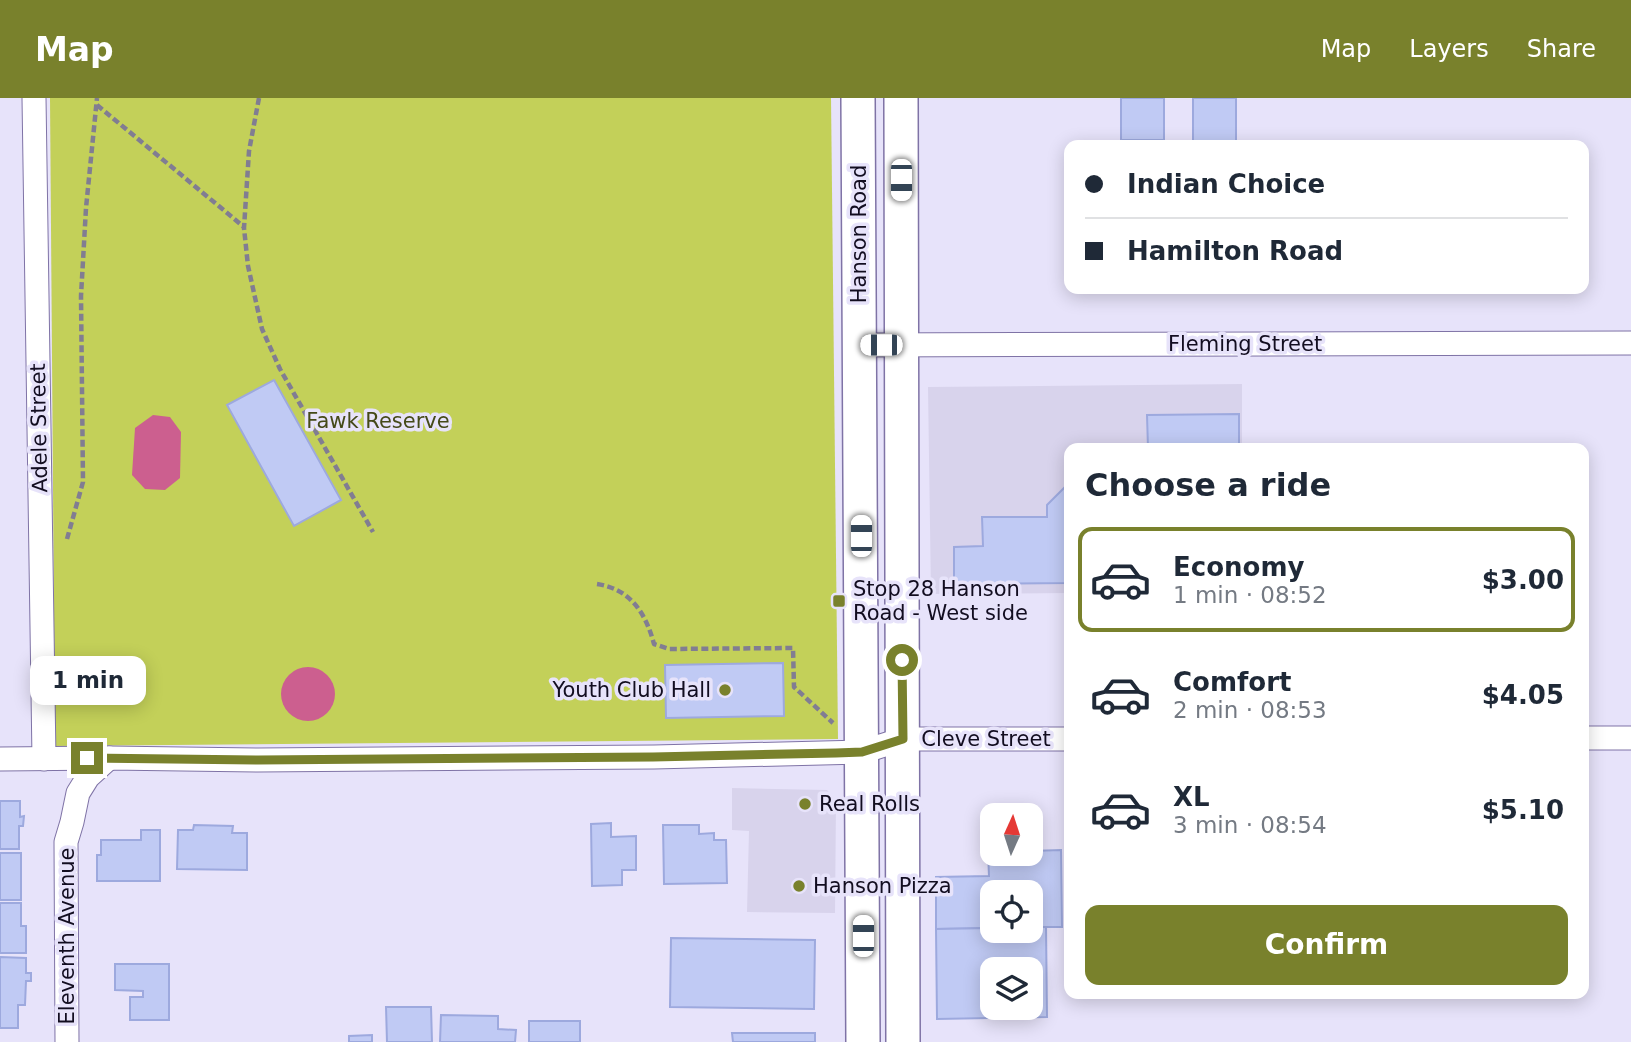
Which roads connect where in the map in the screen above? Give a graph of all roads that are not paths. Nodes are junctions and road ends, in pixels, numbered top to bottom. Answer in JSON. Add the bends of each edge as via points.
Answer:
{"nodes":[{"id":1,"x":34,"y":98,"type":"edge"},
{"id":2,"x":859,"y":98,"type":"edge"},
{"id":3,"x":901,"y":98,"type":"edge"},
{"id":4,"x":1631,"y":343,"type":"edge"},
{"id":5,"x":860,"y":345,"type":"junction"},
{"id":6,"x":902,"y":345,"type":"junction"},
{"id":7,"x":1589,"y":738,"type":"edge"},
{"id":8,"x":1631,"y":738,"type":"edge"},
{"id":9,"x":903,"y":739,"type":"junction"},
{"id":10,"x":1064,"y":739,"type":"edge"},
{"id":11,"x":862,"y":752,"type":"junction"},
{"id":12,"x":108,"y":758,"type":"junction"},
{"id":13,"x":0,"y":759,"type":"edge"},
{"id":14,"x":44,"y":759,"type":"junction"},
{"id":15,"x":67,"y":1042,"type":"edge"},
{"id":16,"x":863,"y":1042,"type":"edge"},
{"id":17,"x":903,"y":1042,"type":"edge"}],
"edges":[{"from":1,"to":14,"type":"street","name":"Adele Street"},
{"from":2,"to":5,"type":"main road","name":"Hanson Road"},
{"from":3,"to":6,"type":"main road","name":"Hanson Road"},
{"from":4,"to":6,"type":"street","name":"Fleming Street"},
{"from":5,"to":6,"type":"street","name":"Fleming Street"},
{"from":5,"to":11,"type":"main road","name":"Hanson Road"},
{"from":6,"to":9,"type":"main road","name":"Hanson Road"},
{"from":7,"to":8,"type":"street"},
{"from":9,"to":10,"type":"street","name":"Cleve Street"},
{"from":9,"to":11,"type":"street","name":"Cleve Street"},
{"from":9,"to":17,"type":"main road","name":"Hanson Road"},
{"from":11,"to":12,"type":"street","name":"Cleve Street"},
{"from":11,"to":16,"type":"main road","name":"Hanson Road"},
{"from":12,"to":14,"type":"street","name":"Cleve Street"},
{"from":12,"to":15,"type":"street","name":"Eleventh Avenue","via":[[78,793],[66,842]]},
{"from":13,"to":14,"type":"street","name":"Cleve Street"}]}
